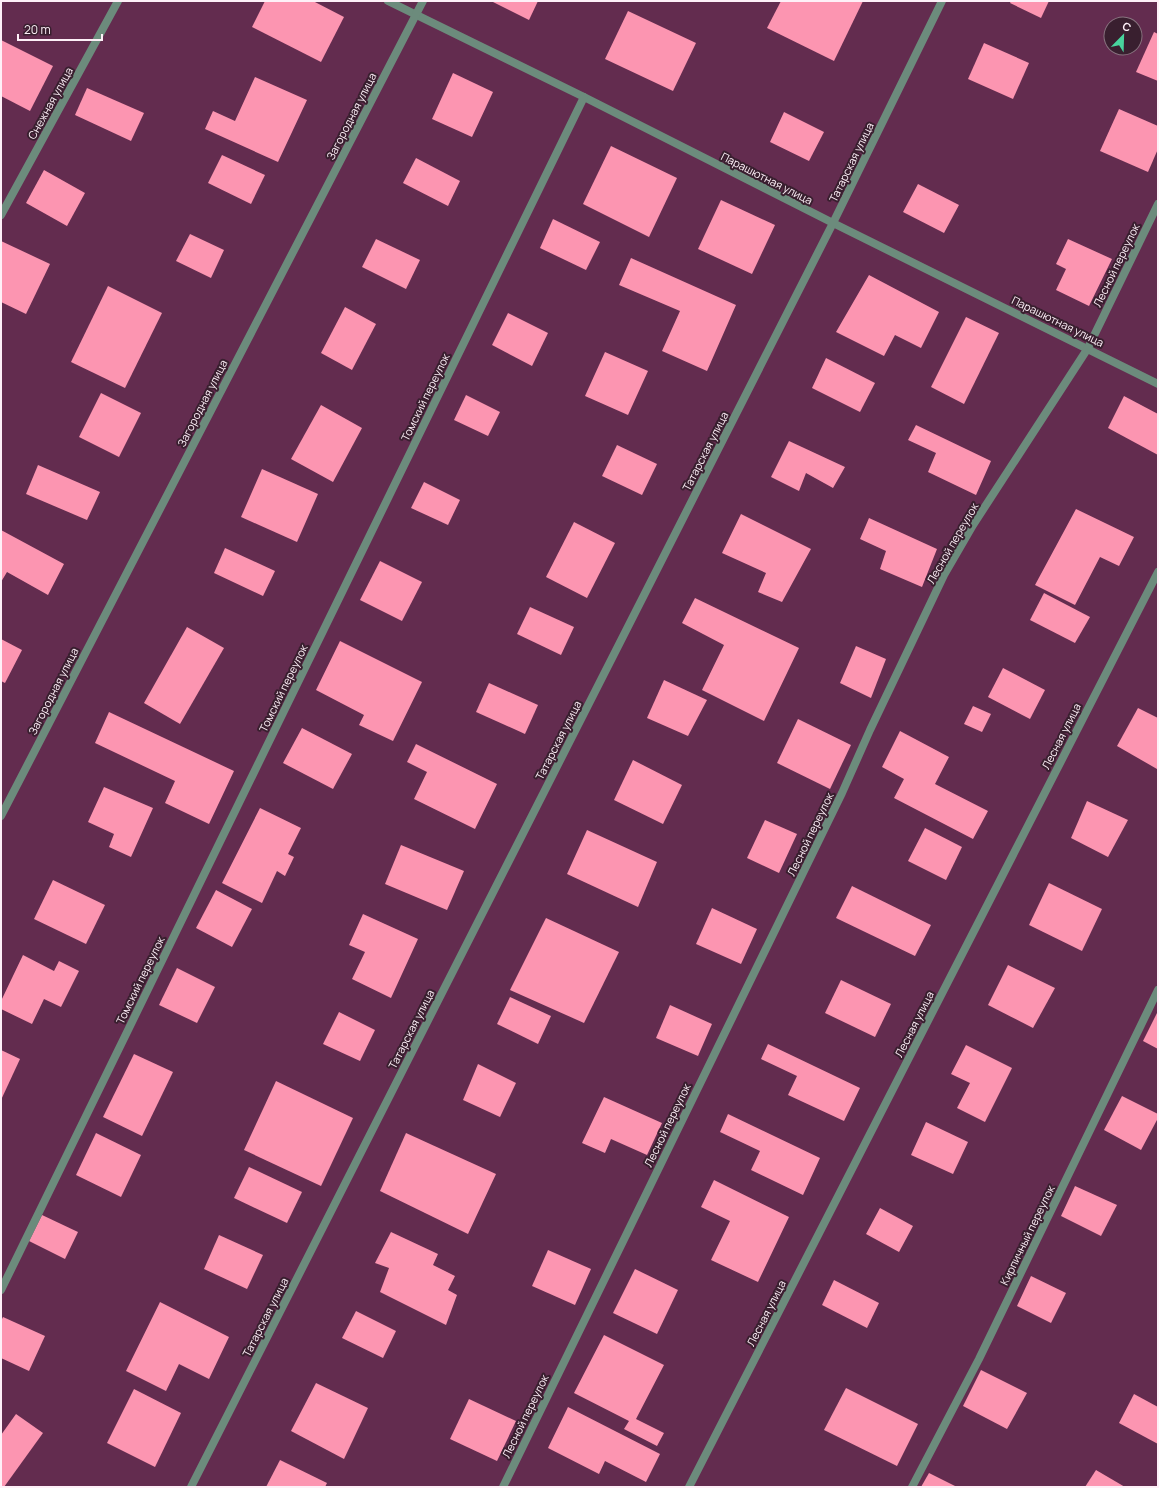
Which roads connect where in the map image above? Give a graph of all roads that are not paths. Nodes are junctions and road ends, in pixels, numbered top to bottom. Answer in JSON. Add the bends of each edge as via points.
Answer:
{"nodes":[{"id":1,"x":118,"y":1,"type":"edge"},
{"id":2,"x":388,"y":1,"type":"edge"},
{"id":3,"x":423,"y":1,"type":"edge"},
{"id":4,"x":942,"y":1,"type":"edge"},
{"id":5,"x":416,"y":14,"type":"junction"},
{"id":6,"x":584,"y":97,"type":"junction"},
{"id":7,"x":1158,"y":204,"type":"edge"},
{"id":8,"x":1,"y":215,"type":"edge"},
{"id":9,"x":833,"y":223,"type":"junction"},
{"id":10,"x":1088,"y":348,"type":"junction"},
{"id":11,"x":1158,"y":384,"type":"edge"},
{"id":12,"x":1158,"y":572,"type":"edge"},
{"id":13,"x":1,"y":816,"type":"edge"},
{"id":14,"x":1158,"y":990,"type":"edge"},
{"id":15,"x":1,"y":1290,"type":"edge"},
{"id":16,"x":191,"y":1487,"type":"edge"},
{"id":17,"x":503,"y":1487,"type":"edge"},
{"id":18,"x":689,"y":1487,"type":"edge"},
{"id":19,"x":912,"y":1487,"type":"edge"}],
"edges":[{"from":1,"to":8,"type":"street","name":"Снежная улица"},
{"from":2,"to":5,"type":"street","name":"Парашютная улица"},
{"from":3,"to":5,"type":"street","name":"Загородная улица"},
{"from":4,"to":9,"type":"street","name":"Татарская улица"},
{"from":5,"to":6,"type":"street","name":"Парашютная улица"},
{"from":5,"to":13,"type":"street","name":"Загородная улица"},
{"from":6,"to":9,"type":"street","name":"Парашютная улица"},
{"from":6,"to":15,"type":"street","name":"Томский переулок"},
{"from":7,"to":10,"type":"street","name":"Лесной переулок"},
{"from":9,"to":10,"type":"street","name":"Парашютная улица"},
{"from":9,"to":16,"type":"street","name":"Татарская улица"},
{"from":10,"to":11,"type":"street","name":"Парашютная улица"},
{"from":10,"to":17,"type":"street","name":"Лесной переулок","via":[[973,525],[944,575],[842,793]]},
{"from":12,"to":18,"type":"street","name":"Лесная улица"},
{"from":14,"to":19,"type":"street","name":"Кирпичный переулок","via":[[979,1359]]}]}
